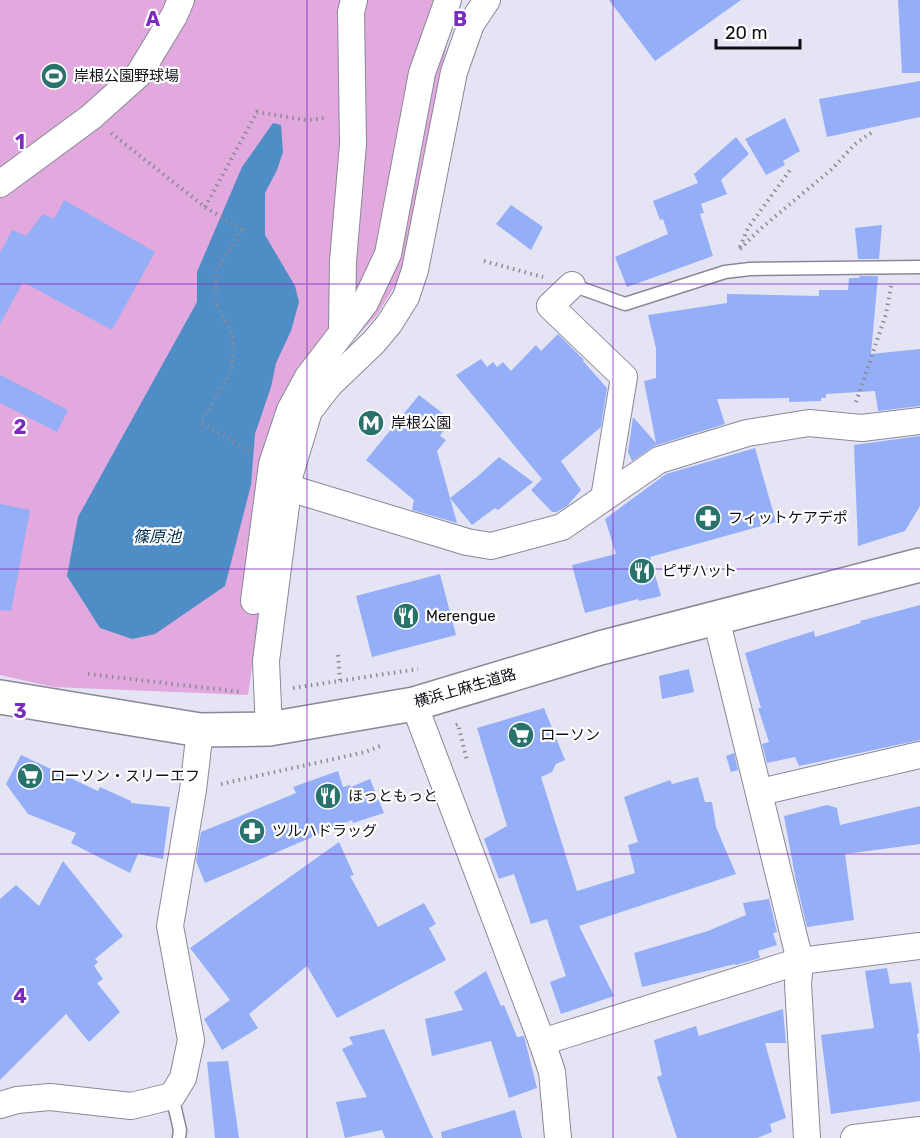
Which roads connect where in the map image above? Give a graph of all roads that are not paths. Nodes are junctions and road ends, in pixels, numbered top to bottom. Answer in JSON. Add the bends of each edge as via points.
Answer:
{"nodes":[{"id":1,"x":181,"y":0,"type":"edge"},
{"id":2,"x":354,"y":0,"type":"edge"},
{"id":3,"x":448,"y":0,"type":"edge"},
{"id":4,"x":488,"y":0,"type":"edge"},
{"id":5,"x":0,"y":184,"type":"edge"},
{"id":6,"x":920,"y":267,"type":"edge"},
{"id":7,"x":572,"y":285,"type":"joint"},
{"id":8,"x":342,"y":331,"type":"junction"},
{"id":9,"x":920,"y":421,"type":"edge"},
{"id":10,"x":288,"y":488,"type":"junction"},
{"id":11,"x":604,"y":498,"type":"junction"},
{"id":12,"x":920,"y":564,"type":"edge"},
{"id":13,"x":254,"y":601,"type":"dead end"},
{"id":14,"x":716,"y":618,"type":"junction"},
{"id":15,"x":0,"y":697,"type":"edge"},
{"id":16,"x":414,"y":704,"type":"junction"},
{"id":17,"x":269,"y":729,"type":"junction"},
{"id":18,"x":200,"y":730,"type":"junction"},
{"id":19,"x":920,"y":755,"type":"edge"},
{"id":20,"x":759,"y":792,"type":"junction"},
{"id":21,"x":920,"y":946,"type":"edge"},
{"id":22,"x":800,"y":962,"type":"junction"},
{"id":23,"x":542,"y":1042,"type":"junction"},
{"id":24,"x":172,"y":1096,"type":"junction"},
{"id":25,"x":0,"y":1105,"type":"edge"},
{"id":26,"x":920,"y":1130,"type":"edge"},
{"id":27,"x":179,"y":1138,"type":"edge"},
{"id":28,"x":558,"y":1138,"type":"edge"},
{"id":29,"x":807,"y":1138,"type":"edge"},
{"id":30,"x":854,"y":1138,"type":"edge"}],
"edges":[{"from":1,"to":5,"type":"street","via":[[139,74],[91,117]]},
{"from":2,"to":8,"type":"street","via":[[353,144]]},
{"from":3,"to":8,"type":"street","via":[[422,72],[388,254],[365,303]]},
{"from":4,"to":10,"type":"street","via":[[471,24],[454,72],[415,270],[406,297],[381,333],[309,411]]},
{"from":6,"to":7,"type":"lane","via":[[725,272],[625,304]]},
{"from":7,"to":11,"type":"street","via":[[550,306],[624,377]]},
{"from":8,"to":13,"type":"street","via":[[308,376],[290,410],[272,464]]},
{"from":9,"to":11,"type":"street","via":[[862,428],[809,423],[747,433],[659,460]]},
{"from":10,"to":11,"type":"street","via":[[491,546],[562,527]]},
{"from":10,"to":17,"type":"street","via":[[266,661]]},
{"from":12,"to":14,"type":"main road","name":"横浜上麻生道路"},
{"from":14,"to":16,"type":"main road","name":"横浜上麻生道路"},
{"from":14,"to":20,"type":"street"},
{"from":15,"to":18,"type":"main road","name":"横浜上麻生道路"},
{"from":16,"to":17,"type":"main road","name":"横浜上麻生道路"},
{"from":16,"to":23,"type":"street"},
{"from":17,"to":18,"type":"main road","name":"横浜上麻生道路"},
{"from":18,"to":24,"type":"street","via":[[170,926],[191,1040],[183,1078]]},
{"from":19,"to":20,"type":"street"},
{"from":20,"to":22,"type":"street"},
{"from":21,"to":22,"type":"street"},
{"from":22,"to":23,"type":"street"},
{"from":22,"to":29,"type":"street"},
{"from":23,"to":28,"type":"street","via":[[552,1072]]},
{"from":24,"to":25,"type":"street","via":[[131,1106],[50,1097]]},
{"from":24,"to":27,"type":"lane"},
{"from":26,"to":30,"type":"street"}]}
